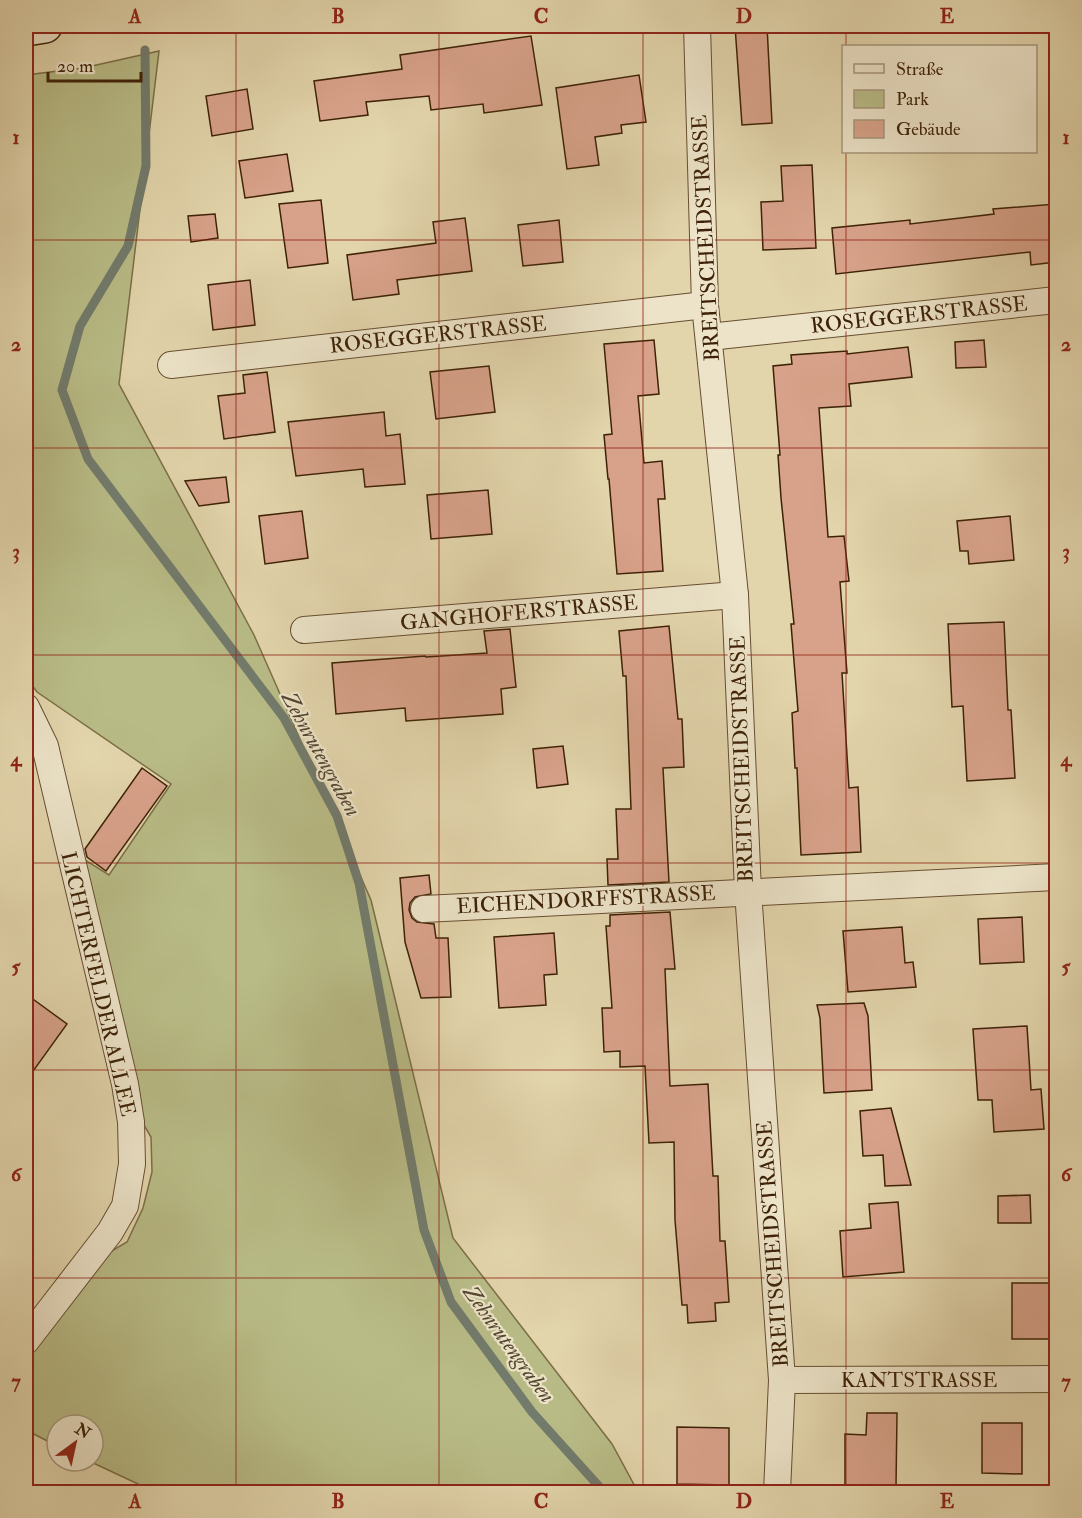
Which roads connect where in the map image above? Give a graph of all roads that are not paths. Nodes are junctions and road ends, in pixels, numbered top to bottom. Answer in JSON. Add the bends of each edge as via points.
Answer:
{"nodes":[{"id":1,"x":45,"y":26,"type":"edge"},
{"id":2,"x":697,"y":26,"type":"edge"},
{"id":3,"x":26,"y":29,"type":"edge"},
{"id":4,"x":1056,"y":300,"type":"edge"},
{"id":5,"x":705,"y":305,"type":"junction"},
{"id":6,"x":710,"y":337,"type":"junction"},
{"id":7,"x":171,"y":365,"type":"dead end"},
{"id":8,"x":735,"y":595,"type":"junction"},
{"id":9,"x":303,"y":630,"type":"dead end"},
{"id":10,"x":26,"y":707,"type":"edge"},
{"id":11,"x":1056,"y":877,"type":"edge"},
{"id":12,"x":748,"y":891,"type":"junction"},
{"id":13,"x":424,"y":909,"type":"dead end"},
{"id":14,"x":26,"y":1341,"type":"edge"},
{"id":15,"x":1056,"y":1379,"type":"edge"},
{"id":16,"x":782,"y":1380,"type":"junction"},
{"id":17,"x":777,"y":1492,"type":"edge"}],
"edges":[{"from":1,"to":3,"type":"main road"},
{"from":2,"to":5,"type":"street","name":"BREITSCHEIDSTRASSE"},
{"from":4,"to":6,"type":"street","name":"ROSEGGERSTRASSE"},
{"from":5,"to":6,"type":"street","name":"BREITSCHEIDSTRASSE"},
{"from":5,"to":7,"type":"street","name":"ROSEGGERSTRASSE"},
{"from":6,"to":8,"type":"street","name":"BREITSCHEIDSTRASSE"},
{"from":8,"to":9,"type":"street","name":"GANGHOFERSTRASSE"},
{"from":8,"to":12,"type":"street","name":"BREITSCHEIDSTRASSE"},
{"from":10,"to":14,"type":"street","name":"LICHTERFELDER ALLEE","via":[[45,746],[125,1084],[132,1164],[125,1206],[115,1224]]},
{"from":11,"to":12,"type":"street","name":"EICHENDORFFSTRASSE"},
{"from":12,"to":13,"type":"street","name":"EICHENDORFFSTRASSE"},
{"from":12,"to":16,"type":"street","name":"BREITSCHEIDSTRASSE"},
{"from":15,"to":16,"type":"street","name":"KANTSTRASSE"},
{"from":16,"to":17,"type":"street","name":"BREITSCHEIDSTRASSE"}]}
